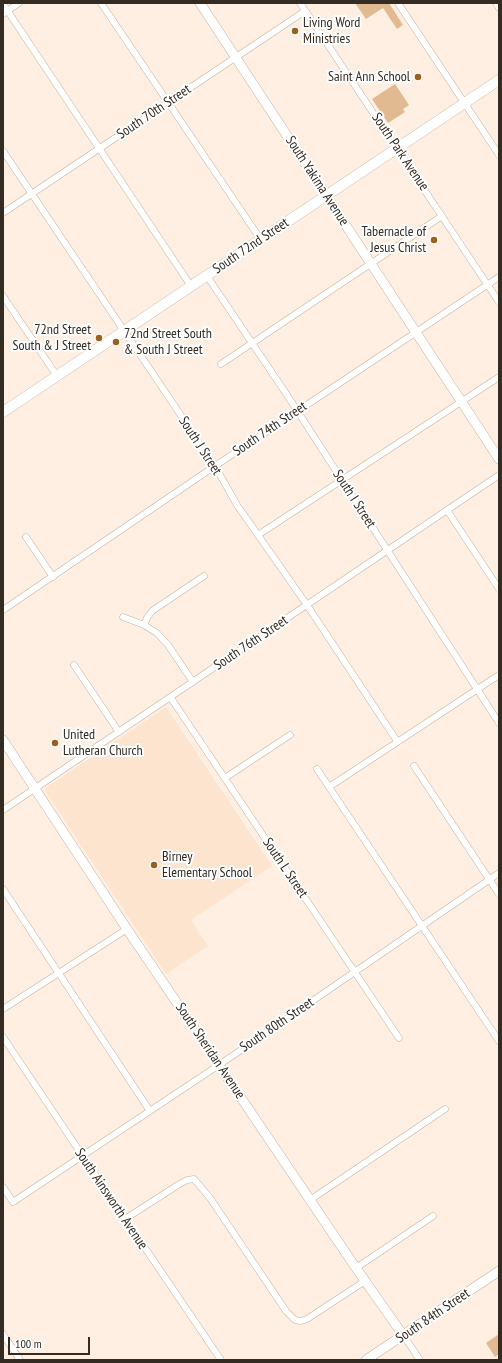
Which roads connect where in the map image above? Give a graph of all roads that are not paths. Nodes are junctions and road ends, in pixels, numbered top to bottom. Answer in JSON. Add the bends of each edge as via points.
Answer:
{"nodes":[{"id":1,"x":19,"y":3,"type":"edge"},
{"id":2,"x":101,"y":3,"type":"edge"},
{"id":3,"x":200,"y":3,"type":"edge"},
{"id":4,"x":300,"y":3,"type":"edge"},
{"id":5,"x":398,"y":3,"type":"edge"},
{"id":6,"x":496,"y":3,"type":"edge"},
{"id":7,"x":3,"y":4,"type":"edge"},
{"id":8,"x":499,"y":8,"type":"edge"},
{"id":9,"x":305,"y":11,"type":"junction"},
{"id":10,"x":5,"y":12,"type":"edge"},
{"id":11,"x":235,"y":57,"type":"junction"},
{"id":12,"x":499,"y":80,"type":"edge"},
{"id":13,"x":168,"y":103,"type":"junction"},
{"id":14,"x":464,"y":103,"type":"junction"},
{"id":15,"x":100,"y":148,"type":"junction"},
{"id":16,"x":397,"y":148,"type":"junction"},
{"id":17,"x":3,"y":151,"type":"edge"},
{"id":18,"x":499,"y":156,"type":"edge"},
{"id":19,"x":32,"y":194,"type":"junction"},
{"id":20,"x":327,"y":196,"type":"junction"},
{"id":21,"x":3,"y":213,"type":"edge"},
{"id":22,"x":442,"y":216,"type":"junction"},
{"id":23,"x":261,"y":240,"type":"junction"},
{"id":24,"x":371,"y":263,"type":"junction"},
{"id":25,"x":207,"y":276,"type":"junction"},
{"id":26,"x":499,"y":277,"type":"edge"},
{"id":27,"x":488,"y":285,"type":"junction"},
{"id":28,"x":191,"y":286,"type":"junction"},
{"id":29,"x":3,"y":296,"type":"edge"},
{"id":30,"x":499,"y":302,"type":"edge"},
{"id":31,"x":125,"y":331,"type":"junction"},
{"id":32,"x":415,"y":333,"type":"junction"},
{"id":33,"x":252,"y":343,"type":"junction"},
{"id":34,"x":220,"y":364,"type":"dead end"},
{"id":35,"x":57,"y":376,"type":"junction"},
{"id":36,"x":499,"y":377,"type":"edge"},
{"id":37,"x":461,"y":401,"type":"junction"},
{"id":38,"x":297,"y":411,"type":"junction"},
{"id":39,"x":3,"y":412,"type":"edge"},
{"id":40,"x":499,"y":459,"type":"edge"},
{"id":41,"x":215,"y":466,"type":"junction"},
{"id":42,"x":499,"y":475,"type":"edge"},
{"id":43,"x":342,"y":480,"type":"junction"},
{"id":44,"x":447,"y":510,"type":"junction"},
{"id":45,"x":258,"y":535,"type":"junction"},
{"id":46,"x":26,"y":537,"type":"dead end"},
{"id":47,"x":388,"y":550,"type":"junction"},
{"id":48,"x":204,"y":576,"type":"dead end"},
{"id":49,"x":53,"y":577,"type":"junction"},
{"id":50,"x":499,"y":589,"type":"edge"},
{"id":51,"x":307,"y":605,"type":"junction"},
{"id":52,"x":3,"y":610,"type":"edge"},
{"id":53,"x":123,"y":617,"type":"dead end"},
{"id":54,"x":144,"y":624,"type":"junction"},
{"id":55,"x":74,"y":665,"type":"dead end"},
{"id":56,"x":499,"y":675,"type":"edge"},
{"id":57,"x":193,"y":682,"type":"junction"},
{"id":58,"x":477,"y":690,"type":"junction"},
{"id":59,"x":171,"y":698,"type":"junction"},
{"id":60,"x":499,"y":724,"type":"edge"},
{"id":61,"x":119,"y":732,"type":"junction"},
{"id":62,"x":290,"y":735,"type":"dead end"},
{"id":63,"x":3,"y":740,"type":"edge"},
{"id":64,"x":397,"y":741,"type":"junction"},
{"id":65,"x":414,"y":766,"type":"dead end"},
{"id":66,"x":317,"y":769,"type":"dead end"},
{"id":67,"x":225,"y":778,"type":"junction"},
{"id":68,"x":329,"y":787,"type":"junction"},
{"id":69,"x":35,"y":789,"type":"junction"},
{"id":70,"x":3,"y":810,"type":"edge"},
{"id":71,"x":499,"y":873,"type":"edge"},
{"id":72,"x":489,"y":880,"type":"junction"},
{"id":73,"x":3,"y":889,"type":"edge"},
{"id":74,"x":499,"y":894,"type":"edge"},
{"id":75,"x":422,"y":926,"type":"junction"},
{"id":76,"x":127,"y":929,"type":"junction"},
{"id":77,"x":59,"y":972,"type":"junction"},
{"id":78,"x":355,"y":972,"type":"junction"},
{"id":79,"x":3,"y":1009,"type":"edge"},
{"id":80,"x":3,"y":1037,"type":"edge"},
{"id":81,"x":399,"y":1038,"type":"dead end"},
{"id":82,"x":499,"y":1041,"type":"edge"},
{"id":83,"x":219,"y":1065,"type":"junction"},
{"id":84,"x":445,"y":1109,"type":"dead end"},
{"id":85,"x":150,"y":1111,"type":"junction"},
{"id":86,"x":82,"y":1155,"type":"junction"},
{"id":87,"x":3,"y":1187,"type":"edge"},
{"id":88,"x":310,"y":1200,"type":"junction"},
{"id":89,"x":433,"y":1216,"type":"dead end"},
{"id":90,"x":125,"y":1219,"type":"junction"},
{"id":91,"x":356,"y":1268,"type":"junction"},
{"id":92,"x":499,"y":1272,"type":"edge"},
{"id":93,"x":365,"y":1280,"type":"junction"},
{"id":94,"x":3,"y":1334,"type":"edge"},
{"id":95,"x":403,"y":1336,"type":"junction"},
{"id":96,"x":20,"y":1360,"type":"edge"},
{"id":97,"x":221,"y":1360,"type":"edge"},
{"id":98,"x":366,"y":1360,"type":"edge"},
{"id":99,"x":420,"y":1360,"type":"edge"}],
"edges":[{"from":1,"to":10,"type":"street"},
{"from":2,"to":13,"type":"street"},
{"from":3,"to":11,"type":"street","name":"South Yakima Avenue"},
{"from":4,"to":9,"type":"street","name":"South Park Avenue"},
{"from":5,"to":14,"type":"street"},
{"from":6,"to":8,"type":"street"},
{"from":7,"to":10,"type":"street"},
{"from":9,"to":11,"type":"street","name":"South 70th Street"},
{"from":9,"to":16,"type":"street","name":"South Park Avenue"},
{"from":10,"to":15,"type":"street"},
{"from":11,"to":13,"type":"street","name":"South 70th Street"},
{"from":11,"to":20,"type":"street","name":"South Yakima Avenue"},
{"from":12,"to":14,"type":"main road","name":"South 72nd Street"},
{"from":13,"to":15,"type":"street","name":"South 70th Street"},
{"from":13,"to":23,"type":"street"},
{"from":14,"to":16,"type":"main road","name":"South 72nd Street"},
{"from":14,"to":18,"type":"street"},
{"from":15,"to":19,"type":"street","name":"South 70th Street"},
{"from":15,"to":28,"type":"street"},
{"from":16,"to":20,"type":"main road","name":"South 72nd Street"},
{"from":16,"to":22,"type":"street","name":"South Park Avenue"},
{"from":17,"to":19,"type":"street","name":"South J Street"},
{"from":19,"to":21,"type":"street","name":"South 70th Street"},
{"from":19,"to":31,"type":"street","name":"South J Street"},
{"from":20,"to":23,"type":"main road","name":"South 72nd Street"},
{"from":20,"to":24,"type":"street","name":"South Yakima Avenue"},
{"from":22,"to":24,"type":"street"},
{"from":22,"to":27,"type":"street","name":"South Park Avenue"},
{"from":23,"to":25,"type":"main road","name":"South 72nd Street"},
{"from":24,"to":32,"type":"street","name":"South Yakima Avenue"},
{"from":24,"to":33,"type":"street"},
{"from":25,"to":28,"type":"main road","name":"South 72nd Street"},
{"from":25,"to":33,"type":"street","name":"South I Street"},
{"from":26,"to":27,"type":"street","name":"South 74th Street"},
{"from":27,"to":30,"type":"street","name":"South Park Avenue"},
{"from":27,"to":32,"type":"street","name":"South 74th Street"},
{"from":28,"to":31,"type":"main road","name":"South 72nd Street"},
{"from":29,"to":35,"type":"street"},
{"from":31,"to":35,"type":"main road","name":"South 72nd Street"},
{"from":31,"to":41,"type":"street","name":"South J Street"},
{"from":32,"to":37,"type":"street","name":"South Yakima Avenue"},
{"from":32,"to":38,"type":"street","name":"South 74th Street"},
{"from":33,"to":34,"type":"street"},
{"from":33,"to":38,"type":"street","name":"South I Street"},
{"from":35,"to":39,"type":"main road","name":"South 72nd Street"},
{"from":36,"to":37,"type":"street"},
{"from":37,"to":40,"type":"street","name":"South Yakima Avenue"},
{"from":37,"to":43,"type":"street"},
{"from":38,"to":41,"type":"street","name":"South 74th Street"},
{"from":38,"to":43,"type":"street","name":"South I Street"},
{"from":41,"to":45,"type":"street","name":"South J Street"},
{"from":41,"to":49,"type":"street","name":"South 74th Street"},
{"from":42,"to":44,"type":"street","name":"South 76th Street"},
{"from":43,"to":45,"type":"street"},
{"from":43,"to":47,"type":"street","name":"South I Street"},
{"from":44,"to":47,"type":"street","name":"South 76th Street"},
{"from":44,"to":50,"type":"street"},
{"from":45,"to":51,"type":"street","name":"South J Street"},
{"from":46,"to":49,"type":"street"},
{"from":47,"to":51,"type":"street","name":"South 76th Street"},
{"from":47,"to":58,"type":"street","name":"South I Street"},
{"from":48,"to":54,"type":"street","via":[[152,611]]},
{"from":49,"to":52,"type":"street","name":"South 74th Street"},
{"from":51,"to":57,"type":"street","name":"South 76th Street"},
{"from":51,"to":64,"type":"street","name":"South J Street"},
{"from":53,"to":54,"type":"street"},
{"from":54,"to":57,"type":"street","via":[[163,639]]},
{"from":55,"to":61,"type":"street"},
{"from":56,"to":58,"type":"street"},
{"from":57,"to":59,"type":"street","name":"South 76th Street"},
{"from":58,"to":60,"type":"street","name":"South I Street"},
{"from":58,"to":64,"type":"street"},
{"from":59,"to":61,"type":"street","name":"South 76th Street"},
{"from":59,"to":67,"type":"street","name":"South L Street"},
{"from":61,"to":69,"type":"street","name":"South 76th Street"},
{"from":62,"to":67,"type":"street"},
{"from":63,"to":69,"type":"street","name":"South Sheridan Avenue"},
{"from":64,"to":68,"type":"street"},
{"from":65,"to":72,"type":"street"},
{"from":66,"to":68,"type":"street"},
{"from":67,"to":78,"type":"street","name":"South L Street"},
{"from":68,"to":75,"type":"street"},
{"from":69,"to":70,"type":"street","name":"South 76th Street"},
{"from":69,"to":76,"type":"street","name":"South Sheridan Avenue"},
{"from":71,"to":72,"type":"street","name":"South 80th Street"},
{"from":72,"to":74,"type":"street"},
{"from":72,"to":75,"type":"street","name":"South 80th Street"},
{"from":73,"to":77,"type":"street"},
{"from":75,"to":78,"type":"street","name":"South 80th Street"},
{"from":75,"to":82,"type":"street"},
{"from":76,"to":77,"type":"street"},
{"from":76,"to":83,"type":"street","name":"South Sheridan Avenue"},
{"from":77,"to":79,"type":"street"},
{"from":77,"to":85,"type":"street"},
{"from":78,"to":81,"type":"street","name":"South L Street"},
{"from":78,"to":83,"type":"street","name":"South 80th Street"},
{"from":80,"to":86,"type":"street","name":"South Ainsworth Avenue"},
{"from":83,"to":85,"type":"street","name":"South 80th Street"},
{"from":83,"to":88,"type":"street","name":"South Sheridan Avenue"},
{"from":84,"to":88,"type":"street"},
{"from":85,"to":86,"type":"street","name":"South 80th Street"},
{"from":86,"to":87,"type":"street","name":"South 80th Street","via":[[13,1202]]},
{"from":86,"to":90,"type":"street","name":"South Ainsworth Avenue"},
{"from":88,"to":91,"type":"street","name":"South Sheridan Avenue"},
{"from":89,"to":91,"type":"street"},
{"from":90,"to":93,"type":"street","via":[[178,1185],[194,1179],[210,1198],[286,1312],[296,1321],[310,1317]]},
{"from":90,"to":97,"type":"street","name":"South Ainsworth Avenue"},
{"from":91,"to":93,"type":"street","name":"South Sheridan Avenue"},
{"from":92,"to":95,"type":"street","name":"South 84th Street"},
{"from":93,"to":95,"type":"street","name":"South Sheridan Avenue"},
{"from":94,"to":96,"type":"street"},
{"from":95,"to":98,"type":"street","name":"South 84th Street"},
{"from":95,"to":99,"type":"street","name":"South Sheridan Avenue"}]}
